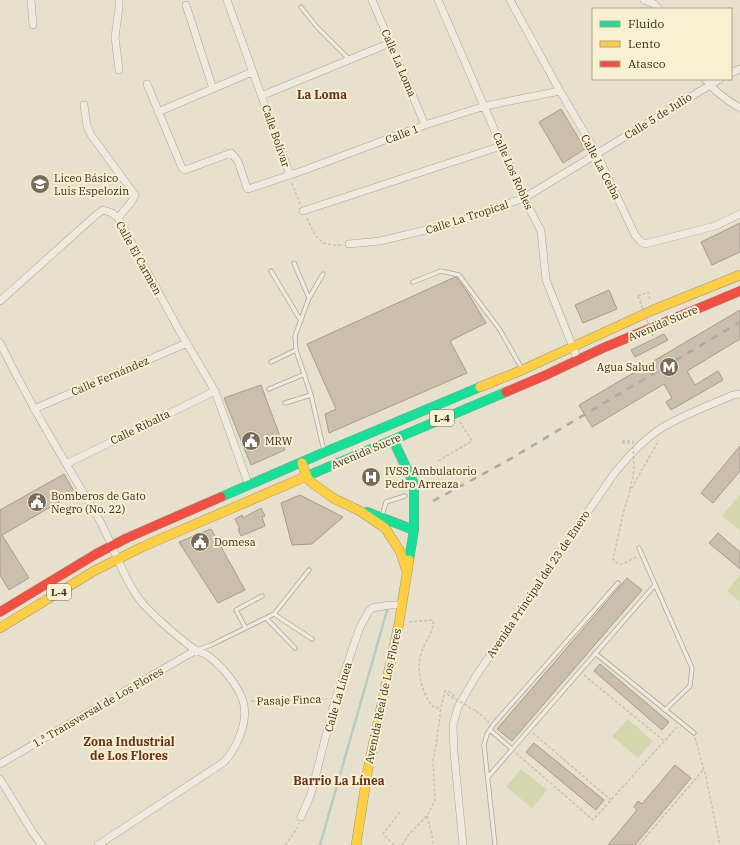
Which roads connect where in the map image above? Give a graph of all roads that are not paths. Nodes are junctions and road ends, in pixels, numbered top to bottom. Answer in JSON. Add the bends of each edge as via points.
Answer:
{"nodes":[{"id":1,"x":31,"y":0,"type":"edge"},
{"id":2,"x":119,"y":0,"type":"edge"},
{"id":3,"x":227,"y":0,"type":"edge"},
{"id":4,"x":372,"y":0,"type":"edge"},
{"id":5,"x":438,"y":0,"type":"edge"},
{"id":6,"x":510,"y":0,"type":"edge"},
{"id":7,"x":644,"y":0,"type":"edge"},
{"id":8,"x":186,"y":5,"type":"dead end"},
{"id":9,"x":301,"y":7,"type":"dead end"},
{"id":10,"x":658,"y":8,"type":"edge"},
{"id":11,"x":33,"y":25,"type":"dead end"},
{"id":12,"x":390,"y":43,"type":"junction"},
{"id":13,"x":350,"y":60,"type":"junction"},
{"id":14,"x":119,"y":70,"type":"dead end"},
{"id":15,"x":252,"y":72,"type":"junction"},
{"id":16,"x":707,"y":82,"type":"edge"},
{"id":17,"x":147,"y":84,"type":"dead end"},
{"id":18,"x":213,"y":89,"type":"junction"},
{"id":19,"x":560,"y":91,"type":"junction"},
{"id":20,"x":261,"y":96,"type":"junction"},
{"id":21,"x":84,"y":106,"type":"dead end"},
{"id":22,"x":485,"y":106,"type":"junction"},
{"id":23,"x":740,"y":108,"type":"edge"},
{"id":24,"x":158,"y":112,"type":"junction"},
{"id":25,"x":425,"y":125,"type":"junction"},
{"id":26,"x":501,"y":146,"type":"junction"},
{"id":27,"x":596,"y":154,"type":"junction"},
{"id":28,"x":290,"y":176,"type":"junction"},
{"id":29,"x":524,"y":198,"type":"junction"},
{"id":30,"x":303,"y":211,"type":"road end"},
{"id":31,"x":740,"y":214,"type":"edge"},
{"id":32,"x":118,"y":218,"type":"junction"},
{"id":33,"x":349,"y":244,"type":"road end"},
{"id":34,"x":294,"y":263,"type":"dead end"},
{"id":35,"x":271,"y":271,"type":"dead end"},
{"id":36,"x":323,"y":274,"type":"dead end"},
{"id":37,"x":740,"y":275,"type":"edge"},
{"id":38,"x":413,"y":282,"type":"dead end"},
{"id":39,"x":740,"y":291,"type":"edge"},
{"id":40,"x":309,"y":298,"type":"junction"},
{"id":41,"x":0,"y":301,"type":"edge"},
{"id":42,"x":301,"y":321,"type":"junction"},
{"id":43,"x":0,"y":343,"type":"edge"},
{"id":44,"x":187,"y":343,"type":"junction"},
{"id":45,"x":572,"y":347,"type":"junction"},
{"id":46,"x":296,"y":350,"type":"junction"},
{"id":47,"x":578,"y":360,"type":"junction"},
{"id":48,"x":271,"y":362,"type":"dead end"},
{"id":49,"x":522,"y":370,"type":"junction"},
{"id":50,"x":305,"y":374,"type":"junction"},
{"id":51,"x":269,"y":388,"type":"dead end"},
{"id":52,"x":215,"y":391,"type":"junction"},
{"id":53,"x":740,"y":394,"type":"edge"},
{"id":54,"x":311,"y":395,"type":"junction"},
{"id":55,"x":285,"y":403,"type":"dead end"},
{"id":56,"x":34,"y":409,"type":"junction"},
{"id":57,"x":393,"y":440,"type":"junction"},
{"id":58,"x":325,"y":452,"type":"junction"},
{"id":59,"x":302,"y":463,"type":"junction"},
{"id":60,"x":66,"y":464,"type":"junction"},
{"id":61,"x":306,"y":476,"type":"junction"},
{"id":62,"x":249,"y":486,"type":"junction"},
{"id":63,"x":405,"y":496,"type":"dead end"},
{"id":64,"x":360,"y":511,"type":"junction"},
{"id":65,"x":382,"y":517,"type":"junction"},
{"id":66,"x":413,"y":534,"type":"junction"},
{"id":67,"x":391,"y":536,"type":"junction"},
{"id":68,"x":111,"y":546,"type":"junction"},
{"id":69,"x":639,"y":548,"type":"dead end"},
{"id":70,"x":118,"y":558,"type":"junction"},
{"id":71,"x":309,"y":570,"type":"dead end"},
{"id":72,"x":407,"y":570,"type":"junction"},
{"id":73,"x":618,"y":583,"type":"dead end"},
{"id":74,"x":655,"y":584,"type":"junction"},
{"id":75,"x":262,"y":596,"type":"dead end"},
{"id":76,"x":401,"y":605,"type":"junction"},
{"id":77,"x":0,"y":612,"type":"edge"},
{"id":78,"x":274,"y":614,"type":"junction"},
{"id":79,"x":266,"y":618,"type":"junction"},
{"id":80,"x":0,"y":628,"type":"edge"},
{"id":81,"x":245,"y":628,"type":"junction"},
{"id":82,"x":312,"y":639,"type":"dead end"},
{"id":83,"x":295,"y":648,"type":"dead end"},
{"id":84,"x":196,"y":650,"type":"junction"},
{"id":85,"x":595,"y":653,"type":"junction"},
{"id":86,"x":665,"y":710,"type":"junction"},
{"id":87,"x":490,"y":730,"type":"junction"},
{"id":88,"x":694,"y":734,"type":"road end"},
{"id":89,"x":512,"y":749,"type":"junction"},
{"id":90,"x":0,"y":764,"type":"edge"},
{"id":91,"x":488,"y":777,"type":"junction"},
{"id":92,"x":0,"y":779,"type":"edge"},
{"id":93,"x":302,"y":817,"type":"road end"},
{"id":94,"x":496,"y":844,"type":"edge"},
{"id":95,"x":42,"y":845,"type":"edge"},
{"id":96,"x":98,"y":845,"type":"edge"},
{"id":97,"x":356,"y":845,"type":"edge"},
{"id":98,"x":463,"y":845,"type":"edge"}],
"edges":[{"from":1,"to":11,"type":"street"},
{"from":2,"to":14,"type":"street","via":[[115,37]]},
{"from":3,"to":15,"type":"street","name":"Calle Bolívar"},
{"from":4,"to":12,"type":"street","name":"Calle La Loma"},
{"from":5,"to":22,"type":"street","name":"Calle Los Robles"},
{"from":6,"to":19,"type":"street","name":"Calle La Ceiba"},
{"from":7,"to":10,"type":"street"},
{"from":8,"to":18,"type":"street"},
{"from":9,"to":13,"type":"lane"},
{"from":12,"to":13,"type":"street"},
{"from":12,"to":25,"type":"street","name":"Calle La Loma"},
{"from":13,"to":20,"type":"street"},
{"from":15,"to":18,"type":"street"},
{"from":15,"to":20,"type":"street","name":"Calle Bolívar"},
{"from":16,"to":23,"type":"street"},
{"from":16,"to":27,"type":"street","name":"Calle 5 de Julio"},
{"from":17,"to":24,"type":"street"},
{"from":18,"to":24,"type":"street"},
{"from":19,"to":22,"type":"street","name":"Calle 1"},
{"from":19,"to":27,"type":"street","name":"Calle La Ceiba"},
{"from":20,"to":28,"type":"street","name":"Calle Bolívar"},
{"from":21,"to":32,"type":"street","via":[[91,135],[135,195]]},
{"from":22,"to":25,"type":"street","name":"Calle 1"},
{"from":22,"to":26,"type":"street","name":"Calle Los Robles"},
{"from":24,"to":28,"type":"street","name":"Calle 1","via":[[183,169],[231,154],[238,161],[248,189]]},
{"from":25,"to":28,"type":"street","name":"Calle 1"},
{"from":26,"to":29,"type":"street","name":"Calle Los Robles"},
{"from":26,"to":30,"type":"street"},
{"from":27,"to":29,"type":"street","name":"Calle La Tropical"},
{"from":27,"to":31,"type":"street","name":"Calle La Ceiba","via":[[635,235],[645,244],[715,226]]},
{"from":29,"to":33,"type":"street","name":"Calle La Tropical","via":[[455,223],[380,242]]},
{"from":29,"to":45,"type":"street","name":"Calle Los Robles","via":[[541,230],[546,280]]},
{"from":32,"to":41,"type":"street","name":"Calle El Carmen","via":[[103,210]]},
{"from":32,"to":44,"type":"street","name":"Calle El Carmen"},
{"from":34,"to":40,"type":"lane"},
{"from":35,"to":42,"type":"lane"},
{"from":36,"to":40,"type":"lane"},
{"from":37,"to":45,"type":"main road","name":"Avenida Sucre","number":"L-4","via":[[653,310]]},
{"from":38,"to":49,"type":"lane","via":[[441,271],[459,275],[500,330]]},
{"from":39,"to":47,"type":"main road","name":"Avenida Sucre","number":"L-4"},
{"from":40,"to":42,"type":"lane"},
{"from":42,"to":46,"type":"lane","via":[[295,336]]},
{"from":43,"to":56,"type":"street"},
{"from":44,"to":52,"type":"street","name":"Calle El Carmen"},
{"from":44,"to":56,"type":"street","name":"Calle Fernández"},
{"from":45,"to":47,"type":"street","name":"Calle Los Robles"},
{"from":45,"to":49,"type":"main road","name":"Avenida Sucre","number":"L-4"},
{"from":46,"to":48,"type":"lane"},
{"from":46,"to":50,"type":"lane"},
{"from":47,"to":57,"type":"main road","name":"Avenida Sucre","number":"L-4"},
{"from":49,"to":58,"type":"main road","name":"Avenida Sucre","number":"L-4"},
{"from":50,"to":51,"type":"lane"},
{"from":50,"to":54,"type":"lane"},
{"from":52,"to":60,"type":"street","name":"Calle Ribalta"},
{"from":52,"to":62,"type":"street","name":"Calle El Carmen"},
{"from":53,"to":98,"type":"street","name":"Avenida Principal del 23 de Enero","via":[[669,424],[647,439],[628,457],[613,475],[476,676],[458,707],[453,725]]},
{"from":54,"to":55,"type":"lane"},
{"from":54,"to":58,"type":"lane"},
{"from":56,"to":60,"type":"street"},
{"from":57,"to":61,"type":"main road","name":"Avenida Sucre","number":"L-4"},
{"from":57,"to":66,"type":"main road","name":"Avenida Real de Los Flores","via":[[414,484]]},
{"from":58,"to":59,"type":"main road","name":"Avenida Sucre","number":"L-4"},
{"from":59,"to":61,"type":"main road"},
{"from":59,"to":62,"type":"main road","name":"Avenida Sucre","number":"L-4"},
{"from":60,"to":68,"type":"street","via":[[102,525]]},
{"from":61,"to":64,"type":"main road","name":"Avenida Real de Los Flores","via":[[310,482],[333,498]]},
{"from":61,"to":70,"type":"main road","name":"Avenida Sucre","number":"L-4"},
{"from":62,"to":68,"type":"main road","name":"Avenida Sucre","number":"L-4"},
{"from":63,"to":65,"type":"lane","via":[[386,502]]},
{"from":64,"to":65,"type":"main road","name":"Avenida Real de Los Flores"},
{"from":64,"to":67,"type":"main road","name":"Avenida Real de Los Flores","via":[[385,528]]},
{"from":65,"to":66,"type":"main road","name":"Avenida Real de Los Flores"},
{"from":66,"to":67,"type":"main road","via":[[399,541]]},
{"from":66,"to":72,"type":"main road","name":"Avenida Real de Los Flores"},
{"from":67,"to":72,"type":"main road","name":"Avenida Real de Los Flores"},
{"from":68,"to":70,"type":"street"},
{"from":68,"to":77,"type":"main road","name":"Avenida Sucre","number":"L-4"},
{"from":69,"to":74,"type":"lane"},
{"from":70,"to":80,"type":"main road","name":"Avenida Sucre","number":"L-4"},
{"from":70,"to":84,"type":"street","via":[[138,598]]},
{"from":71,"to":78,"type":"lane"},
{"from":72,"to":76,"type":"main road","name":"Avenida Real de Los Flores"},
{"from":73,"to":87,"type":"lane"},
{"from":74,"to":85,"type":"lane"},
{"from":74,"to":86,"type":"lane","via":[[692,668],[690,686]]},
{"from":75,"to":81,"type":"lane","via":[[236,610]]},
{"from":76,"to":93,"type":"street","name":"Calle La Línea","via":[[375,607],[369,611],[360,627],[335,700],[311,794]]},
{"from":76,"to":97,"type":"main road","name":"Avenida Real de Los Flores","via":[[368,769]]},
{"from":78,"to":79,"type":"lane"},
{"from":78,"to":82,"type":"lane"},
{"from":79,"to":81,"type":"lane"},
{"from":79,"to":83,"type":"lane"},
{"from":81,"to":84,"type":"lane"},
{"from":84,"to":90,"type":"street","name":"1.ª Transversal de Los Flores"},
{"from":84,"to":96,"type":"street","via":[[206,654],[223,670],[243,701],[244,716],[238,739],[229,757]]},
{"from":85,"to":86,"type":"lane"},
{"from":85,"to":89,"type":"lane"},
{"from":86,"to":88,"type":"lane"},
{"from":87,"to":89,"type":"lane"},
{"from":87,"to":91,"type":"lane","via":[[484,745]]},
{"from":89,"to":91,"type":"lane"},
{"from":91,"to":94,"type":"lane"},
{"from":92,"to":95,"type":"street"}]}
